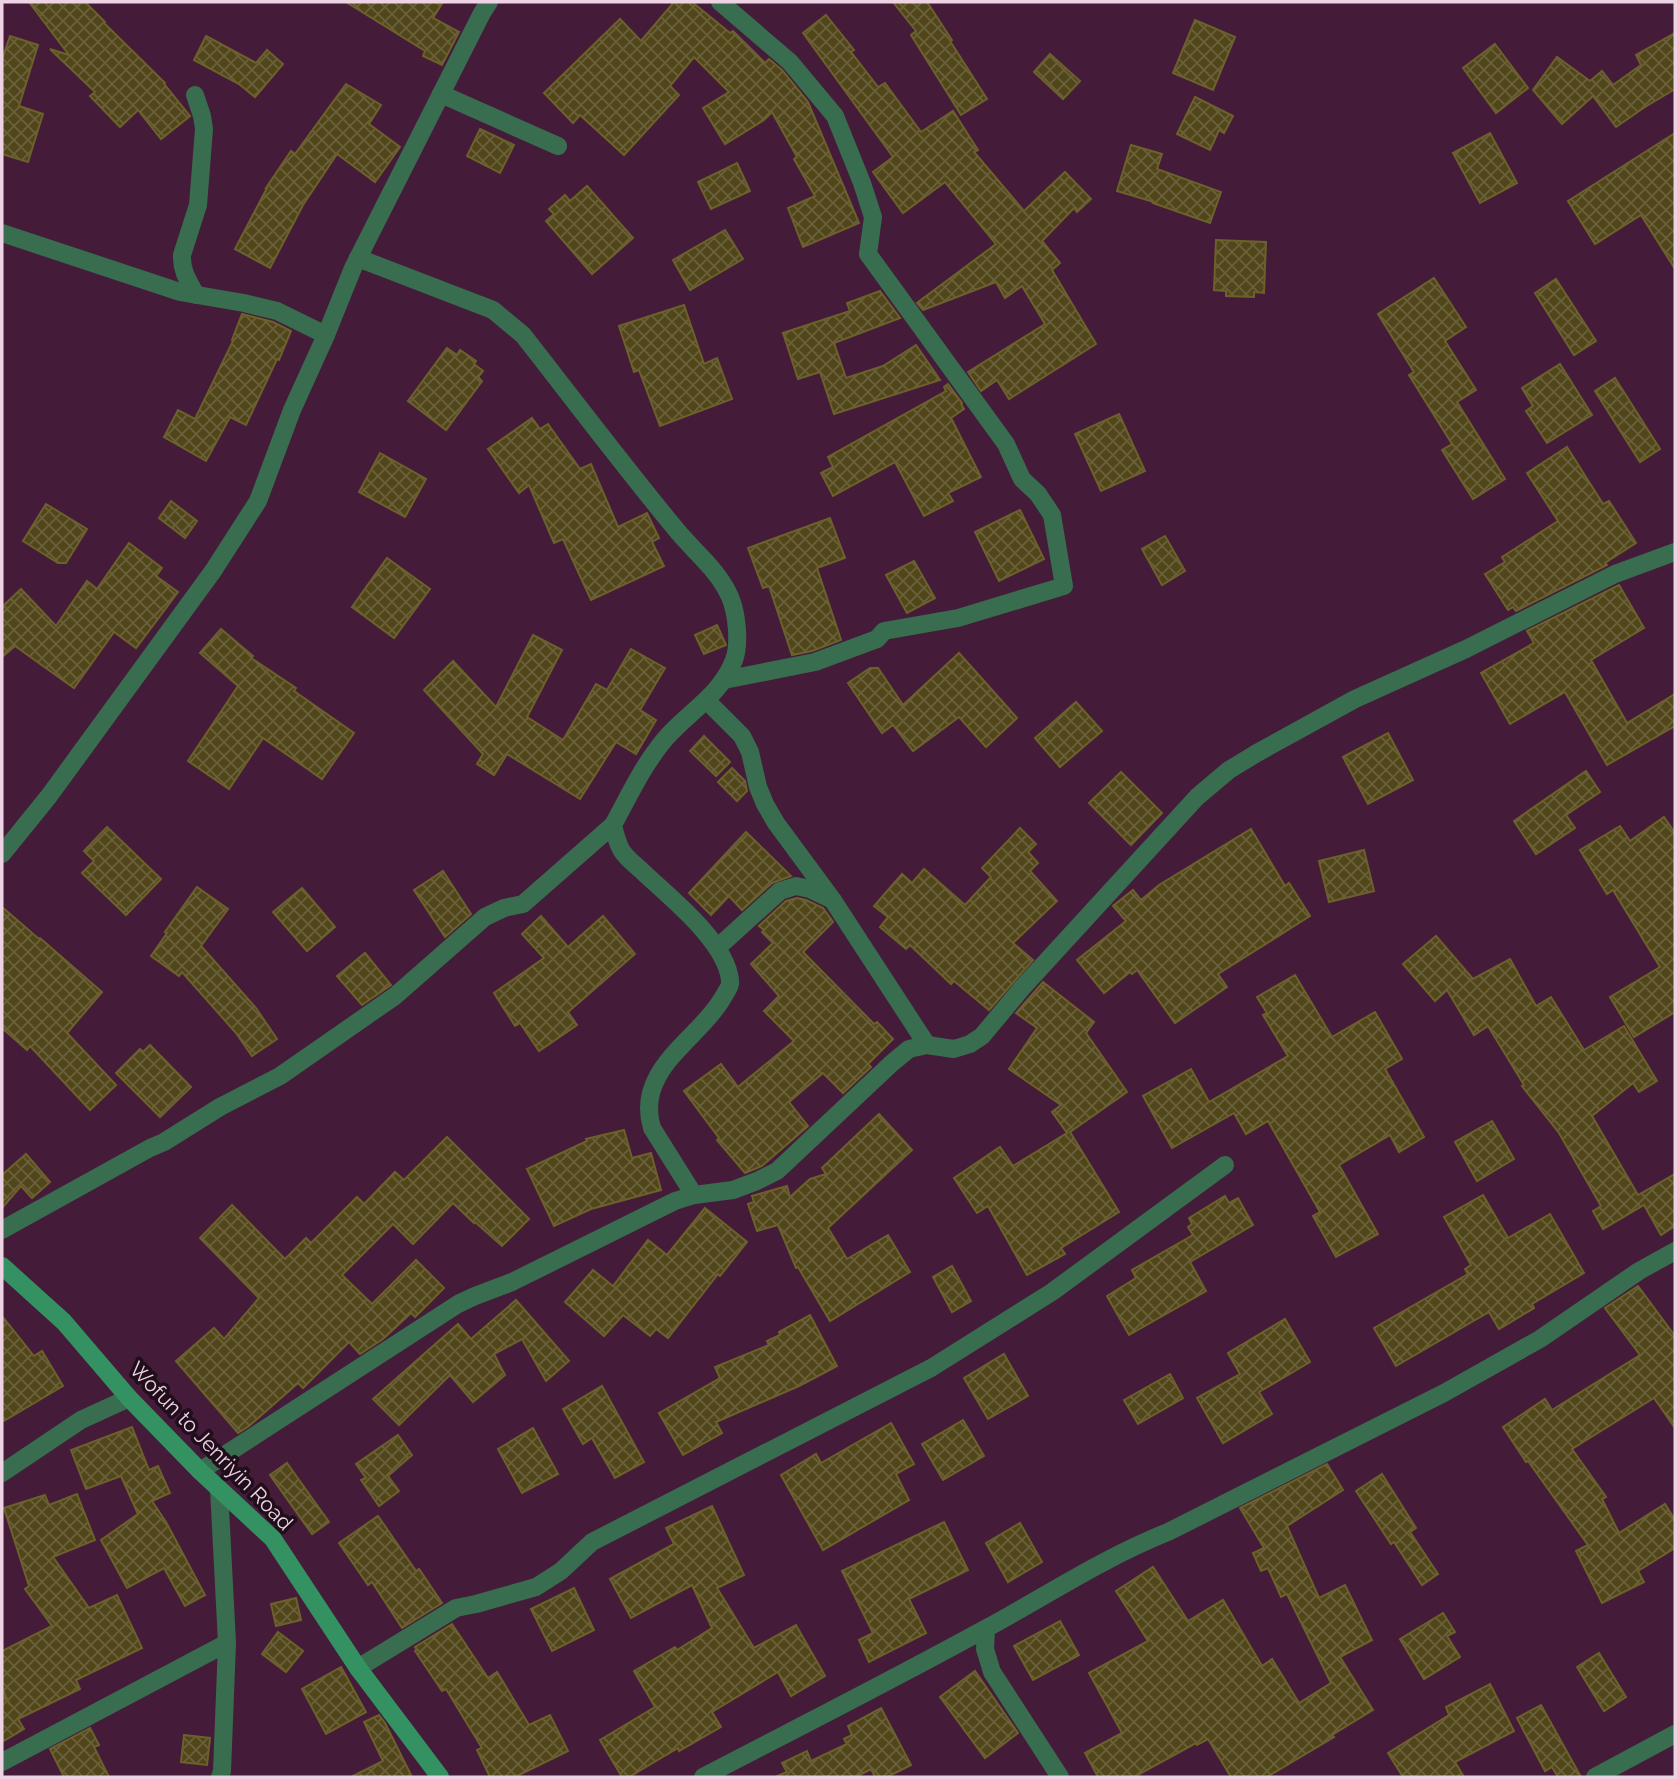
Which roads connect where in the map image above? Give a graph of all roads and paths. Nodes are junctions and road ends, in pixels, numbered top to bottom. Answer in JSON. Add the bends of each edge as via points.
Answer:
{"nodes":[{"id":1,"x":489,"y":2,"type":"edge"},
{"id":2,"x":720,"y":2,"type":"edge"},
{"id":3,"x":441,"y":94,"type":"junction"},
{"id":4,"x":195,"y":95,"type":"dead end"},
{"id":5,"x":558,"y":146,"type":"dead end"},
{"id":6,"x":2,"y":233,"type":"edge"},
{"id":7,"x":358,"y":258,"type":"junction"},
{"id":8,"x":196,"y":295,"type":"junction"},
{"id":9,"x":326,"y":335,"type":"junction"},
{"id":10,"x":1675,"y":552,"type":"edge"},
{"id":11,"x":724,"y":680,"type":"junction"},
{"id":12,"x":706,"y":700,"type":"junction"},
{"id":13,"x":613,"y":825,"type":"junction"},
{"id":14,"x":2,"y":853,"type":"edge"},
{"id":15,"x":832,"y":899,"type":"junction"},
{"id":16,"x":717,"y":948,"type":"junction"},
{"id":17,"x":927,"y":1045,"type":"junction"},
{"id":18,"x":1225,"y":1165,"type":"dead end"},
{"id":19,"x":694,"y":1195,"type":"junction"},
{"id":20,"x":2,"y":1230,"type":"edge"},
{"id":21,"x":1675,"y":1251,"type":"edge"},
{"id":22,"x":2,"y":1266,"type":"edge"},
{"id":23,"x":129,"y":1398,"type":"junction"},
{"id":24,"x":200,"y":1471,"type":"junction"},
{"id":25,"x":2,"y":1473,"type":"edge"},
{"id":26,"x":219,"y":1489,"type":"junction"},
{"id":27,"x":986,"y":1629,"type":"junction"},
{"id":28,"x":228,"y":1643,"type":"junction"},
{"id":29,"x":358,"y":1668,"type":"junction"},
{"id":30,"x":1675,"y":1734,"type":"edge"},
{"id":31,"x":2,"y":1762,"type":"edge"},
{"id":32,"x":1622,"y":1771,"type":"edge"},
{"id":33,"x":220,"y":1777,"type":"edge"},
{"id":34,"x":440,"y":1777,"type":"edge"},
{"id":35,"x":703,"y":1777,"type":"edge"},
{"id":36,"x":1060,"y":1777,"type":"edge"},
{"id":37,"x":1595,"y":1777,"type":"edge"}],
"edges":[{"from":1,"to":3,"type":"street"},
{"from":2,"to":11,"type":"street","via":[[790,62],[835,116],[873,217],[868,254],[1006,444],[1022,480],[1052,515],[1064,586],[958,618],[884,631],[877,639],[816,662]]},
{"from":3,"to":5,"type":"street"},
{"from":3,"to":7,"type":"street"},
{"from":4,"to":8,"type":"street","via":[[204,129],[198,205],[181,263]]},
{"from":6,"to":8,"type":"street"},
{"from":7,"to":9,"type":"street"},
{"from":7,"to":11,"type":"street","via":[[493,310],[523,335],[675,530],[716,573],[731,598],[737,628],[735,658]]},
{"from":8,"to":9,"type":"street","via":[[277,312]]},
{"from":9,"to":14,"type":"street","via":[[258,501],[49,796]]},
{"from":10,"to":17,"type":"street","via":[[1615,575],[1355,699],[1230,770],[1197,797],[982,1036],[954,1049]]},
{"from":11,"to":12,"type":"street"},
{"from":12,"to":13,"type":"street","via":[[665,739]]},
{"from":12,"to":15,"type":"street","via":[[742,736],[765,804]]},
{"from":13,"to":16,"type":"street","via":[[622,852]]},
{"from":13,"to":20,"type":"street","via":[[523,904],[485,917],[395,996],[280,1076]]},
{"from":15,"to":16,"type":"street","via":[[796,886],[780,891]]},
{"from":15,"to":17,"type":"street"},
{"from":16,"to":19,"type":"street","via":[[727,962],[731,983],[719,1005],[665,1066],[649,1101],[652,1128]]},
{"from":17,"to":19,"type":"street","via":[[909,1049],[892,1063],[777,1171],[733,1190]]},
{"from":18,"to":29,"type":"street","via":[[1052,1292],[931,1368],[592,1542],[536,1587],[456,1608]]},
{"from":19,"to":24,"type":"street","via":[[458,1304]]},
{"from":21,"to":27,"type":"street","via":[[1540,1339],[1444,1393],[1090,1569]]},
{"from":22,"to":23,"type":"street","name":"Wofun to Jenriyin Road","via":[[64,1322]]},
{"from":23,"to":24,"type":"street","name":"Wofun to Jenriyin Road"},
{"from":23,"to":25,"type":"street","via":[[81,1420]]},
{"from":24,"to":26,"type":"street","name":"Wofun to Jenriyin Road"},
{"from":26,"to":28,"type":"street"},
{"from":26,"to":29,"type":"street","name":"Wofun to Jenriyin Road","via":[[273,1539]]},
{"from":27,"to":35,"type":"street"},
{"from":27,"to":36,"type":"street","via":[[985,1649],[992,1672]]},
{"from":28,"to":31,"type":"street"},
{"from":28,"to":33,"type":"street"},
{"from":29,"to":34,"type":"street","name":"Wofun to Jenriyin Road"},
{"from":30,"to":32,"type":"street"},
{"from":32,"to":37,"type":"street"}]}
